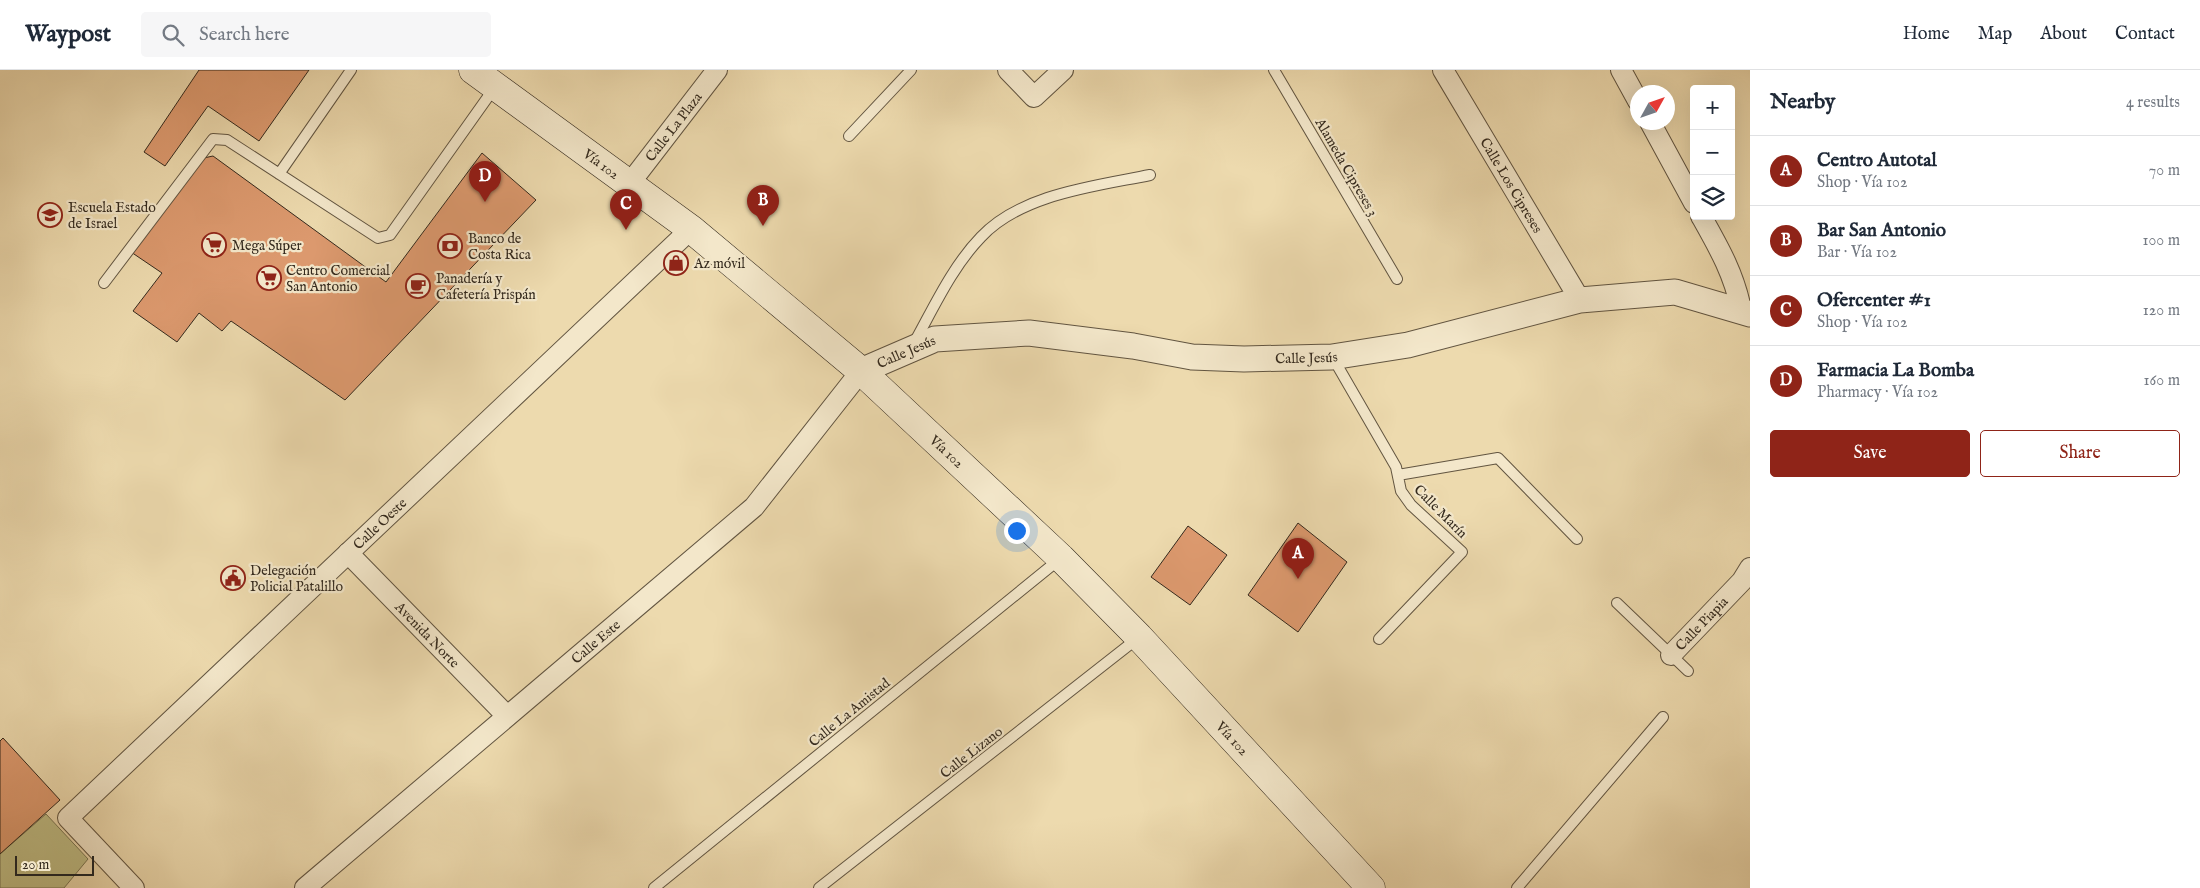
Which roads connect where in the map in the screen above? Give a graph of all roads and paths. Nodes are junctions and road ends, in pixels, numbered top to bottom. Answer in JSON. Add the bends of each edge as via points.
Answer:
{"nodes":[{"id":1,"x":352,"y":70,"type":"edge"},
{"id":2,"x":473,"y":70,"type":"edge"},
{"id":3,"x":717,"y":70,"type":"edge"},
{"id":4,"x":911,"y":70,"type":"edge"},
{"id":5,"x":1008,"y":70,"type":"edge"},
{"id":6,"x":1063,"y":70,"type":"edge"},
{"id":7,"x":1274,"y":70,"type":"edge"},
{"id":8,"x":1443,"y":70,"type":"edge"},
{"id":9,"x":1621,"y":70,"type":"edge"},
{"id":10,"x":495,"y":86,"type":"junction"},
{"id":11,"x":1630,"y":86,"type":"edge"},
{"id":12,"x":1654,"y":130,"type":"edge"},
{"id":13,"x":849,"y":136,"type":"dead end"},
{"id":14,"x":279,"y":174,"type":"junction"},
{"id":15,"x":1150,"y":175,"type":"dead end"},
{"id":16,"x":630,"y":183,"type":"junction"},
{"id":17,"x":1690,"y":196,"type":"edge"},
{"id":18,"x":1703,"y":220,"type":"edge"},
{"id":19,"x":691,"y":229,"type":"junction"},
{"id":20,"x":1397,"y":279,"type":"dead end"},
{"id":21,"x":104,"y":283,"type":"dead end"},
{"id":22,"x":1580,"y":300,"type":"junction"},
{"id":23,"x":1746,"y":312,"type":"edge"},
{"id":24,"x":910,"y":350,"type":"junction"},
{"id":25,"x":1332,"y":357,"type":"junction"},
{"id":26,"x":861,"y":371,"type":"junction"},
{"id":27,"x":1398,"y":475,"type":"junction"},
{"id":28,"x":1578,"y":539,"type":"dead end"},
{"id":29,"x":348,"y":553,"type":"junction"},
{"id":30,"x":1061,"y":558,"type":"junction"},
{"id":31,"x":1750,"y":568,"type":"edge"},
{"id":32,"x":1617,"y":603,"type":"dead end"},
{"id":33,"x":1139,"y":637,"type":"junction"},
{"id":34,"x":1379,"y":640,"type":"dead end"},
{"id":35,"x":1671,"y":654,"type":"junction"},
{"id":36,"x":1688,"y":671,"type":"dead end"},
{"id":37,"x":507,"y":716,"type":"junction"},
{"id":38,"x":1662,"y":717,"type":"dead end"},
{"id":39,"x":134,"y":888,"type":"edge"},
{"id":40,"x":305,"y":888,"type":"edge"},
{"id":41,"x":654,"y":888,"type":"edge"},
{"id":42,"x":819,"y":888,"type":"edge"},
{"id":43,"x":1371,"y":888,"type":"edge"},
{"id":44,"x":1517,"y":888,"type":"edge"}],
"edges":[{"from":1,"to":14,"type":"lane"},
{"from":2,"to":10,"type":"main road","name":"Vía 102"},
{"from":3,"to":16,"type":"street","name":"Calle La Plaza"},
{"from":4,"to":13,"type":"lane"},
{"from":5,"to":6,"type":"street","via":[[1034,97]]},
{"from":7,"to":20,"type":"lane","name":"Alameda Cipreses 3"},
{"from":8,"to":22,"type":"street","name":"Calle Los Cipreses"},
{"from":9,"to":11,"type":"street"},
{"from":10,"to":14,"type":"lane","via":[[390,235],[378,238]]},
{"from":10,"to":16,"type":"main road","name":"Vía 102"},
{"from":12,"to":17,"type":"street"},
{"from":14,"to":21,"type":"lane","via":[[226,140],[213,139]]},
{"from":15,"to":24,"type":"lane","via":[[1069,191],[1013,212],[982,236],[954,273]]},
{"from":16,"to":19,"type":"main road","name":"Vía 102"},
{"from":18,"to":23,"type":"street","via":[[1728,264]]},
{"from":19,"to":26,"type":"main road","name":"Vía 102"},
{"from":19,"to":29,"type":"street","name":"Calle Oeste"},
{"from":22,"to":23,"type":"street","name":"Calle Jesús","via":[[1675,292]]},
{"from":22,"to":25,"type":"street","name":"Calle Jesús","via":[[1408,345]]},
{"from":24,"to":25,"type":"street","name":"Calle Jesús","via":[[935,339],[1029,333],[1192,357]]},
{"from":24,"to":26,"type":"street","name":"Calle Jesús"},
{"from":25,"to":27,"type":"lane","name":"Calle Marín"},
{"from":26,"to":30,"type":"main road","name":"Vía 102"},
{"from":26,"to":37,"type":"street","name":"Calle Este","via":[[754,507]]},
{"from":27,"to":28,"type":"lane","via":[[1498,458]]},
{"from":27,"to":34,"type":"lane","name":"Calle Marín","via":[[1401,491],[1411,505],[1462,552]]},
{"from":29,"to":37,"type":"street","name":"Avenida Norte"},
{"from":29,"to":39,"type":"street","name":"Calle Oeste","via":[[68,818]]},
{"from":30,"to":33,"type":"main road","name":"Vía 102"},
{"from":30,"to":41,"type":"lane","name":"Calle La Amistad"},
{"from":31,"to":35,"type":"street","name":"Calle Piapia","via":[[1742,581]]},
{"from":32,"to":35,"type":"lane"},
{"from":33,"to":42,"type":"lane","name":"Calle Lizano"},
{"from":33,"to":43,"type":"main road","name":"Vía 102"},
{"from":35,"to":36,"type":"lane"},
{"from":37,"to":40,"type":"street","name":"Calle Este"},
{"from":38,"to":44,"type":"lane"}]}
